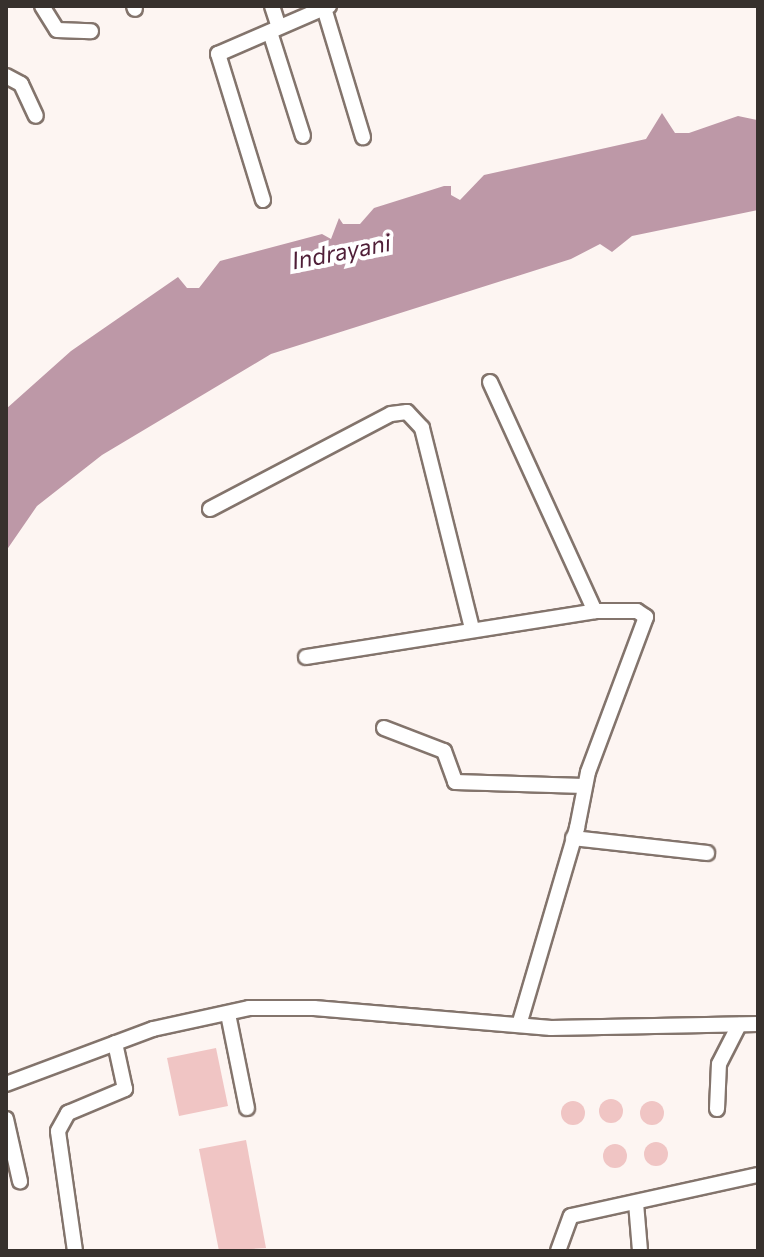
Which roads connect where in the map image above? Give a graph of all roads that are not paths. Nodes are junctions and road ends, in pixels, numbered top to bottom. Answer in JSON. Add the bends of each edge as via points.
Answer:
{"nodes":[{"id":1,"x":42,"y":6,"type":"edge"},
{"id":2,"x":272,"y":6,"type":"edge"},
{"id":3,"x":326,"y":7,"type":"edge"},
{"id":4,"x":274,"y":29,"type":"junction"},
{"id":5,"x":91,"y":31,"type":"dead end"},
{"id":6,"x":6,"y":76,"type":"edge"},
{"id":7,"x":36,"y":116,"type":"dead end"},
{"id":8,"x":303,"y":136,"type":"dead end"},
{"id":9,"x":363,"y":137,"type":"dead end"},
{"id":10,"x":263,"y":200,"type":"dead end"},
{"id":11,"x":490,"y":382,"type":"dead end"},
{"id":12,"x":210,"y":509,"type":"dead end"},
{"id":13,"x":595,"y":611,"type":"junction"},
{"id":14,"x":472,"y":628,"type":"junction"},
{"id":15,"x":306,"y":657,"type":"dead end"},
{"id":16,"x":384,"y":728,"type":"dead end"},
{"id":17,"x":584,"y":786,"type":"junction"},
{"id":18,"x":573,"y":838,"type":"junction"},
{"id":19,"x":707,"y":853,"type":"dead end"},
{"id":20,"x":228,"y":1014,"type":"junction"},
{"id":21,"x":758,"y":1024,"type":"edge"},
{"id":22,"x":519,"y":1025,"type":"junction"},
{"id":23,"x":739,"y":1025,"type":"junction"},
{"id":24,"x":115,"y":1043,"type":"junction"},
{"id":25,"x":6,"y":1084,"type":"edge"},
{"id":26,"x":247,"y":1108,"type":"dead end"},
{"id":27,"x":717,"y":1109,"type":"dead end"},
{"id":28,"x":6,"y":1119,"type":"edge"},
{"id":29,"x":758,"y":1175,"type":"edge"},
{"id":30,"x":20,"y":1181,"type":"dead end"},
{"id":31,"x":636,"y":1203,"type":"junction"},
{"id":32,"x":75,"y":1251,"type":"edge"},
{"id":33,"x":558,"y":1251,"type":"edge"},
{"id":34,"x":640,"y":1251,"type":"edge"}],
"edges":[{"from":1,"to":5,"type":"street","via":[[57,30]]},
{"from":2,"to":4,"type":"street"},
{"from":3,"to":4,"type":"street"},
{"from":3,"to":9,"type":"street"},
{"from":4,"to":8,"type":"street"},
{"from":4,"to":10,"type":"street","via":[[222,51],[217,59]]},
{"from":6,"to":7,"type":"street","via":[[21,84]]},
{"from":11,"to":13,"type":"street"},
{"from":12,"to":14,"type":"street","via":[[391,414],[407,412],[422,428]]},
{"from":13,"to":14,"type":"street"},
{"from":13,"to":17,"type":"street","via":[[637,611],[646,617]]},
{"from":14,"to":15,"type":"street"},
{"from":16,"to":17,"type":"street","via":[[444,751],[455,782]]},
{"from":17,"to":18,"type":"street"},
{"from":18,"to":19,"type":"street"},
{"from":18,"to":22,"type":"street"},
{"from":20,"to":22,"type":"street","via":[[249,1008],[314,1008]]},
{"from":20,"to":24,"type":"street","via":[[153,1029]]},
{"from":20,"to":26,"type":"street"},
{"from":21,"to":23,"type":"street"},
{"from":22,"to":23,"type":"street"},
{"from":23,"to":27,"type":"street","via":[[719,1064]]},
{"from":24,"to":25,"type":"street"},
{"from":24,"to":32,"type":"street","via":[[125,1089],[68,1113],[58,1131]]},
{"from":28,"to":30,"type":"street"},
{"from":29,"to":31,"type":"street"},
{"from":31,"to":33,"type":"street","via":[[571,1216]]},
{"from":31,"to":34,"type":"street"}]}
